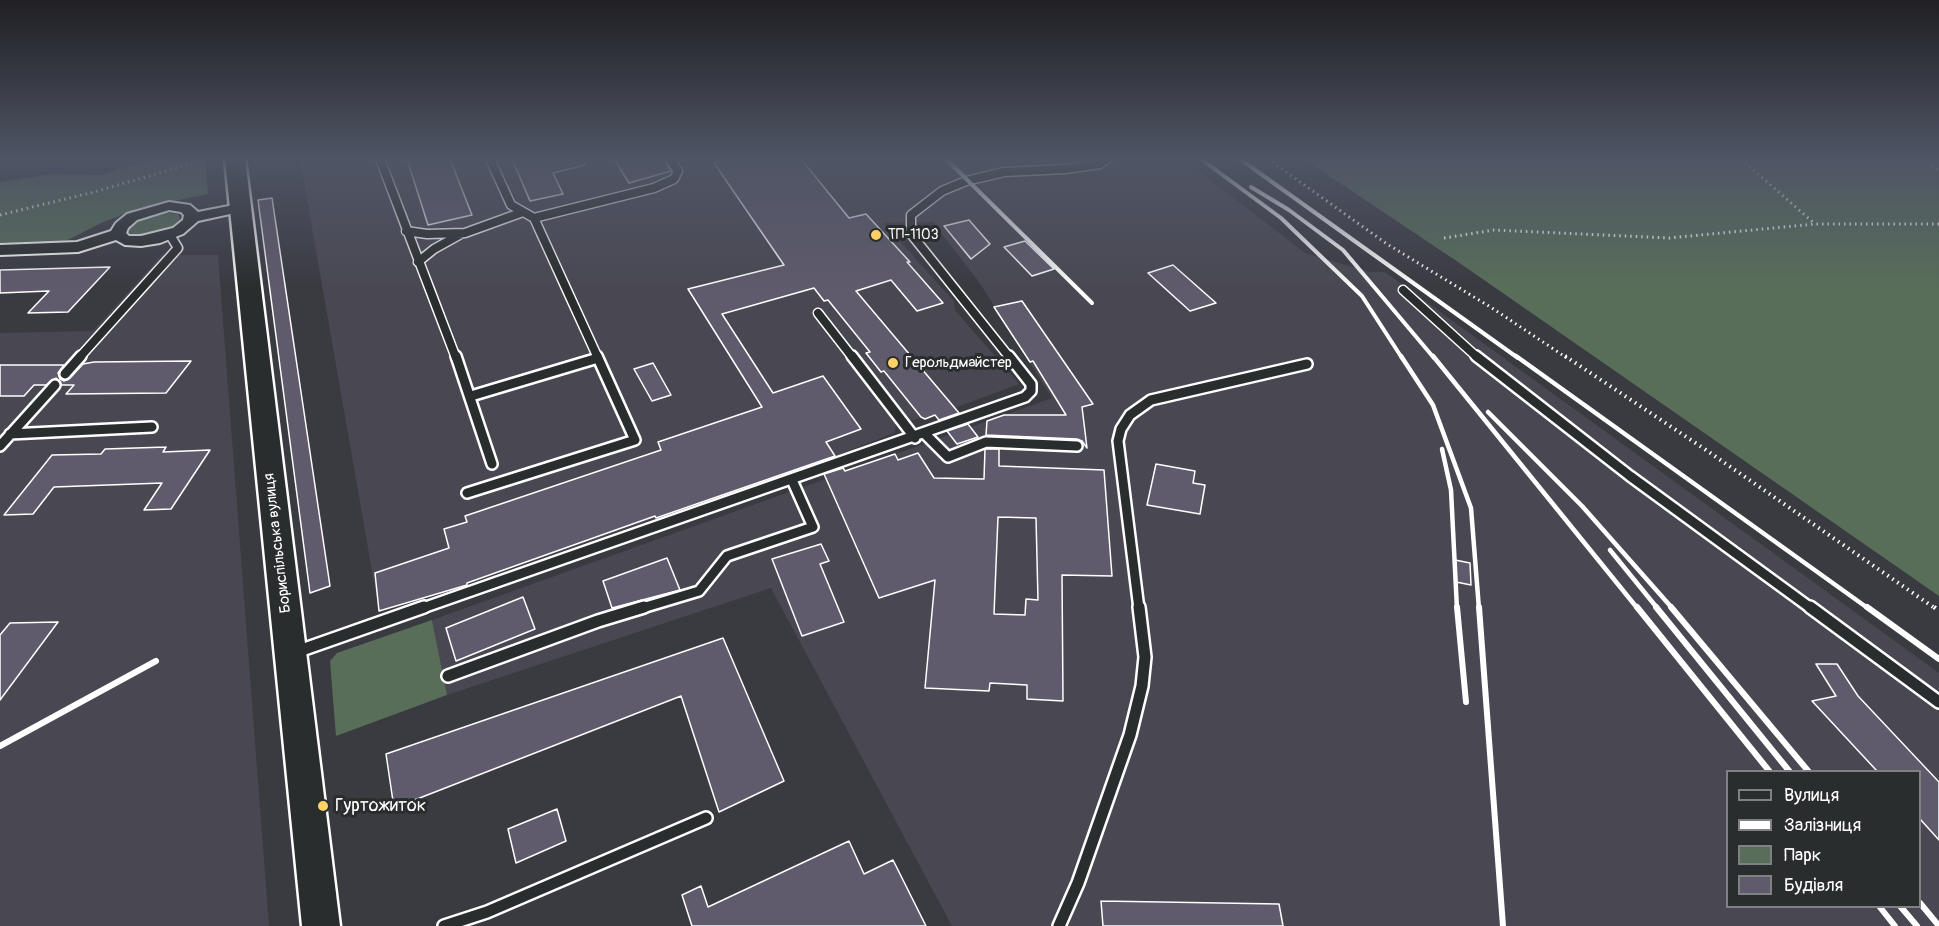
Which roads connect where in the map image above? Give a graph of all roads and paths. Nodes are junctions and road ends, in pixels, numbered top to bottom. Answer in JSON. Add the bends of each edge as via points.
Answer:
{"nodes":[{"id":1,"x":50,"y":202,"type":"edge"},
{"id":2,"x":239,"y":202,"type":"edge"},
{"id":3,"x":396,"y":202,"type":"edge"},
{"id":4,"x":510,"y":202,"type":"edge"},
{"id":5,"x":597,"y":202,"type":"edge"},
{"id":6,"x":926,"y":202,"type":"edge"},
{"id":7,"x":1328,"y":202,"type":"edge"},
{"id":8,"x":1790,"y":202,"type":"edge"},
{"id":9,"x":239,"y":208,"type":"junction"},
{"id":10,"x":523,"y":212,"type":"junction"},
{"id":11,"x":0,"y":214,"type":"edge"},
{"id":12,"x":192,"y":218,"type":"junction"},
{"id":13,"x":534,"y":218,"type":"junction"},
{"id":14,"x":1815,"y":224,"type":"junction"},
{"id":15,"x":1939,"y":224,"type":"edge"},
{"id":16,"x":406,"y":231,"type":"junction"},
{"id":17,"x":465,"y":233,"type":"junction"},
{"id":18,"x":118,"y":234,"type":"junction"},
{"id":19,"x":170,"y":235,"type":"junction"},
{"id":20,"x":1444,"y":238,"type":"dead end"},
{"id":21,"x":0,"y":250,"type":"edge"},
{"id":22,"x":418,"y":262,"type":"junction"},
{"id":23,"x":1403,"y":290,"type":"dead end"},
{"id":24,"x":818,"y":313,"type":"dead end"},
{"id":25,"x":598,"y":358,"type":"junction"},
{"id":26,"x":1307,"y":364,"type":"dead end"},
{"id":27,"x":65,"y":374,"type":"dead end"},
{"id":28,"x":55,"y":385,"type":"dead end"},
{"id":29,"x":471,"y":396,"type":"junction"},
{"id":30,"x":152,"y":428,"type":"dead end"},
{"id":31,"x":10,"y":434,"type":"junction"},
{"id":32,"x":925,"y":434,"type":"junction"},
{"id":33,"x":915,"y":438,"type":"junction"},
{"id":34,"x":0,"y":446,"type":"edge"},
{"id":35,"x":1077,"y":446,"type":"dead end"},
{"id":36,"x":492,"y":464,"type":"dead end"},
{"id":37,"x":792,"y":480,"type":"junction"},
{"id":38,"x":467,"y":493,"type":"dead end"},
{"id":39,"x":1939,"y":611,"type":"edge"},
{"id":40,"x":291,"y":654,"type":"junction"},
{"id":41,"x":448,"y":676,"type":"dead end"},
{"id":42,"x":1939,"y":702,"type":"edge"},
{"id":43,"x":706,"y":818,"type":"dead end"},
{"id":44,"x":321,"y":926,"type":"edge"},
{"id":45,"x":444,"y":926,"type":"edge"},
{"id":46,"x":1059,"y":926,"type":"edge"}],
"edges":[{"from":1,"to":11,"type":"path"},
{"from":2,"to":9,"type":"main road","name":"Бориспільська вулиця"},
{"from":3,"to":16,"type":"lane"},
{"from":4,"to":10,"type":"lane"},
{"from":5,"to":13,"type":"lane"},
{"from":6,"to":32,"type":"lane","via":[[911,216],[911,234],[1030,384],[1031,391],[1025,397]]},
{"from":7,"to":39,"type":"path","via":[[1696,443]]},
{"from":8,"to":14,"type":"path"},
{"from":9,"to":12,"type":"street"},
{"from":9,"to":40,"type":"main road","name":"Бориспільська вулиця"},
{"from":10,"to":13,"type":"lane"},
{"from":10,"to":17,"type":"lane"},
{"from":12,"to":18,"type":"street","via":[[185,208],[150,210],[125,221]]},
{"from":12,"to":19,"type":"street"},
{"from":13,"to":25,"type":"lane"},
{"from":14,"to":15,"type":"path"},
{"from":14,"to":20,"type":"path","via":[[1669,238],[1494,230]]},
{"from":16,"to":17,"type":"lane"},
{"from":16,"to":22,"type":"lane"},
{"from":17,"to":22,"type":"lane"},
{"from":18,"to":19,"type":"street","via":[[125,240],[141,241]]},
{"from":18,"to":21,"type":"street","via":[[78,247]]},
{"from":19,"to":27,"type":"lane","via":[[178,248]]},
{"from":22,"to":29,"type":"lane"},
{"from":23,"to":42,"type":"lane","via":[[1480,360],[1611,462]]},
{"from":24,"to":33,"type":"lane"},
{"from":25,"to":29,"type":"lane"},
{"from":25,"to":38,"type":"lane","via":[[635,440]]},
{"from":26,"to":46,"type":"lane","via":[[1152,400],[1130,415],[1121,429],[1118,441],[1144,657],[1142,686],[1130,735]]},
{"from":28,"to":31,"type":"lane"},
{"from":29,"to":36,"type":"lane"},
{"from":30,"to":31,"type":"lane"},
{"from":31,"to":34,"type":"lane"},
{"from":32,"to":33,"type":"lane"},
{"from":32,"to":35,"type":"lane","via":[[948,457],[986,442]]},
{"from":33,"to":37,"type":"lane"},
{"from":37,"to":40,"type":"lane"},
{"from":37,"to":41,"type":"lane","via":[[813,527],[727,556],[699,591],[598,621]]},
{"from":40,"to":44,"type":"main road","name":"Бориспільська вулиця"},
{"from":43,"to":45,"type":"lane","via":[[487,912]]}]}
